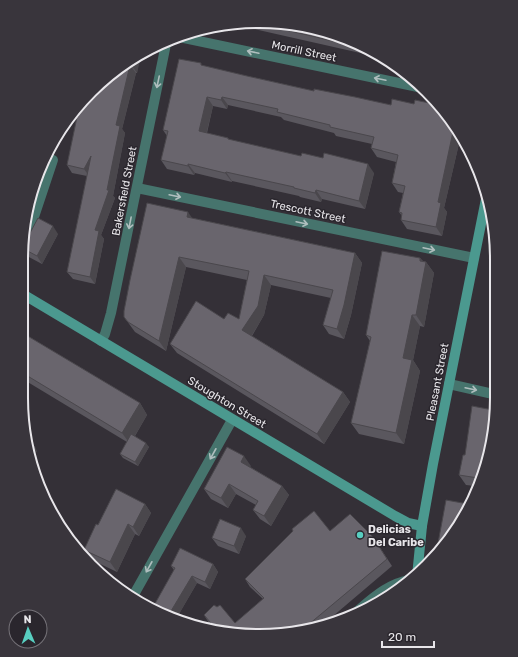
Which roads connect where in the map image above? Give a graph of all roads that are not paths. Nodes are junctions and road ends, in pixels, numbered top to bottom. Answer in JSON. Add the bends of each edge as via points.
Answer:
{"nodes":[{"id":1,"x":189,"y":39,"type":"edge"},
{"id":2,"x":165,"y":49,"type":"edge"},
{"id":3,"x":412,"y":86,"type":"edge"},
{"id":4,"x":53,"y":160,"type":"dead end"},
{"id":5,"x":137,"y":188,"type":"junction"},
{"id":6,"x":484,"y":207,"type":"edge"},
{"id":7,"x":31,"y":225,"type":"edge"},
{"id":8,"x":474,"y":258,"type":"junction"},
{"id":9,"x":28,"y":297,"type":"edge"},
{"id":10,"x":101,"y":341,"type":"junction"},
{"id":11,"x":449,"y":384,"type":"junction"},
{"id":12,"x":490,"y":393,"type":"edge"},
{"id":13,"x":232,"y":420,"type":"junction"},
{"id":14,"x":422,"y":526,"type":"junction"},
{"id":15,"x":418,"y":565,"type":"edge"},
{"id":16,"x":399,"y":582,"type":"edge"},
{"id":17,"x":135,"y":593,"type":"edge"},
{"id":18,"x":374,"y":598,"type":"edge"}],
"edges":[{"from":3,"to":1,"type":"street","name":"Morrill Street","one_way":true},
{"from":2,"to":5,"type":"street","name":"Bakersfield Street","one_way":true},
{"from":4,"to":7,"type":"street"},
{"from":5,"to":8,"type":"street","name":"Trescott Street","one_way":true},
{"from":5,"to":10,"type":"street","name":"Bakersfield Street","one_way":true,"via":[[111,313]]},
{"from":6,"to":8,"type":"main road","name":"Pleasant Street"},
{"from":8,"to":11,"type":"main road","name":"Pleasant Street"},
{"from":9,"to":10,"type":"main road","name":"Stoughton Street"},
{"from":10,"to":13,"type":"main road","name":"Stoughton Street"},
{"from":11,"to":12,"type":"street","one_way":true},
{"from":11,"to":14,"type":"main road","name":"Pleasant Street"},
{"from":13,"to":14,"type":"main road","name":"Stoughton Street","via":[[395,516],[408,523]]},
{"from":13,"to":17,"type":"street","one_way":true},
{"from":14,"to":15,"type":"main road","name":"Pleasant Street"},
{"from":16,"to":18,"type":"street"}]}
